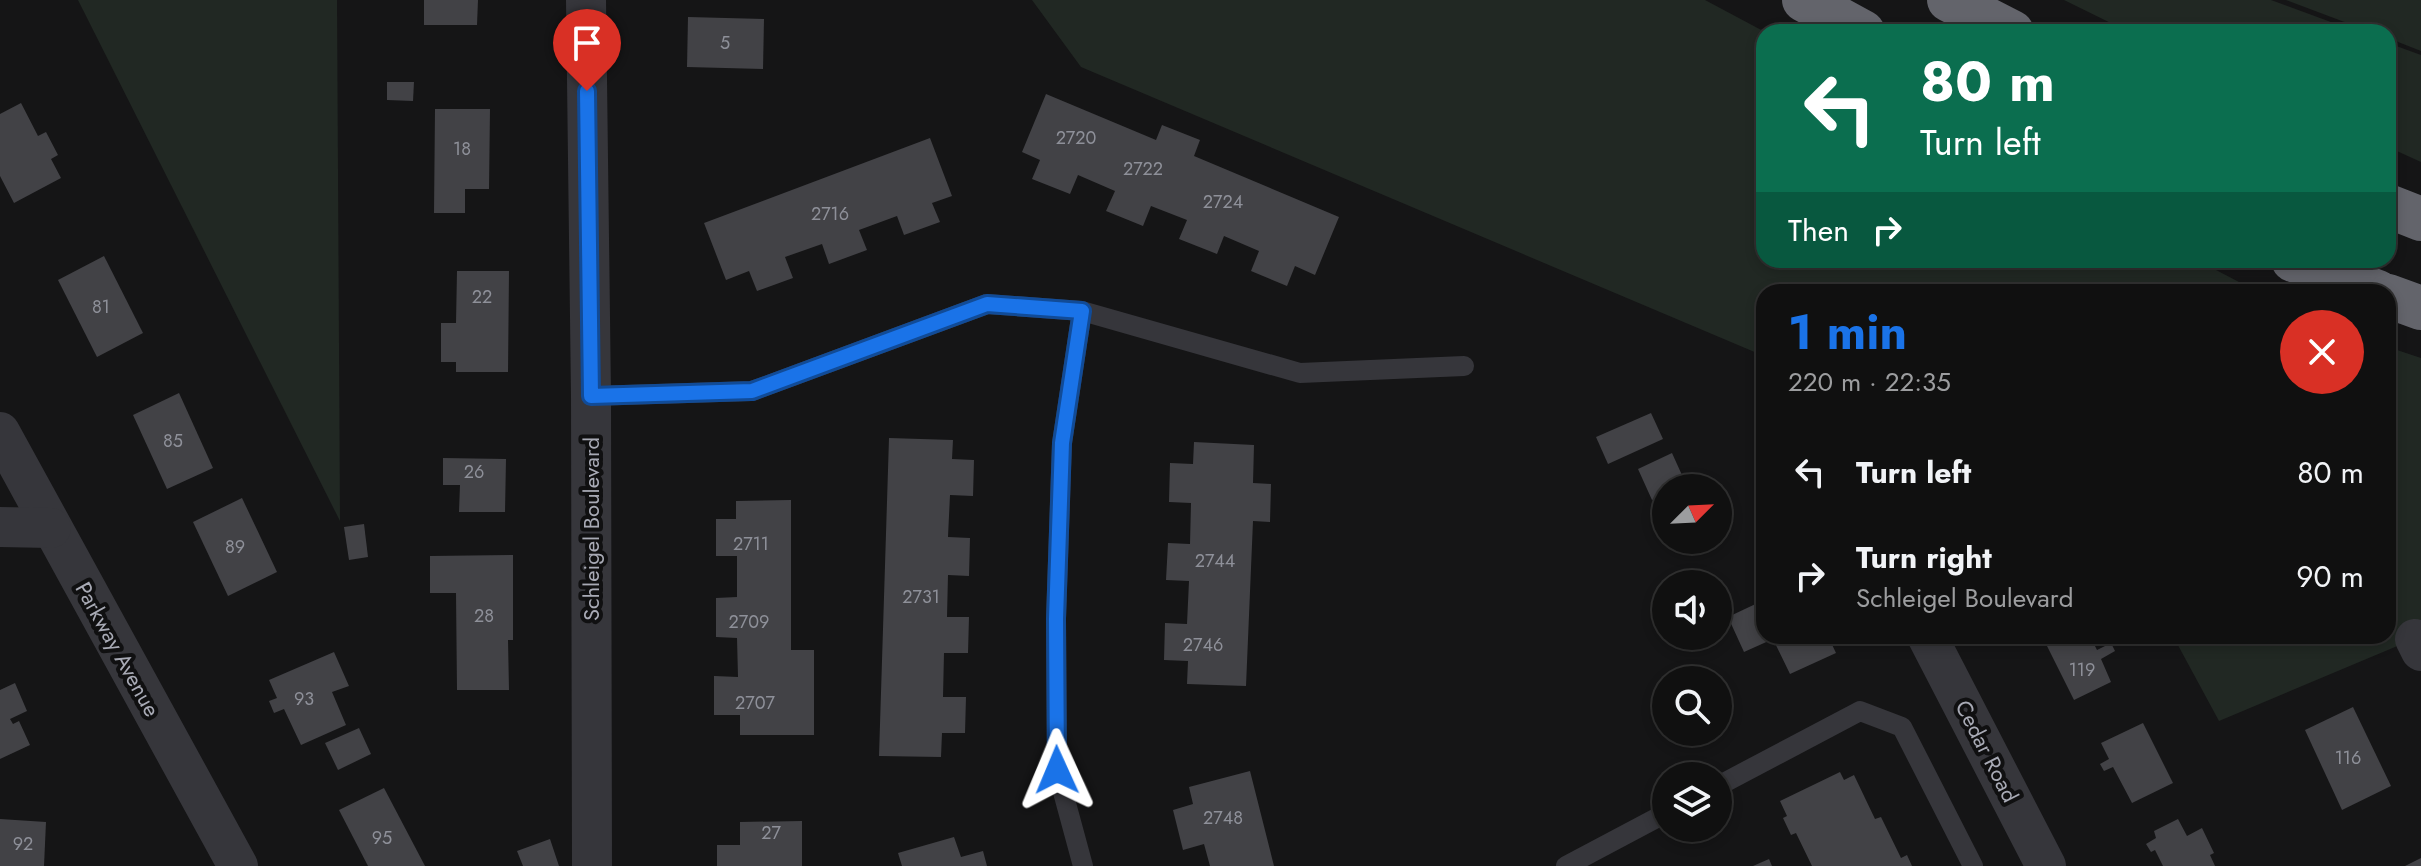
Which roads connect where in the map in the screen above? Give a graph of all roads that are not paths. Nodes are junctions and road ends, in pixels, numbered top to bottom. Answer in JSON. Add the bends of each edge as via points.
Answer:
{"nodes":[{"id":1,"x":586,"y":0,"type":"edge"},
{"id":2,"x":1804,"y":0,"type":"edge"},
{"id":3,"x":1949,"y":0,"type":"edge"},
{"id":4,"x":1848,"y":24,"type":"edge"},
{"id":5,"x":1996,"y":24,"type":"edge"},
{"id":6,"x":2396,"y":209,"type":"edge"},
{"id":7,"x":2421,"y":219,"type":"edge"},
{"id":8,"x":2314,"y":268,"type":"edge"},
{"id":9,"x":2357,"y":284,"type":"edge"},
{"id":10,"x":2396,"y":299,"type":"edge"},
{"id":11,"x":2421,"y":308,"type":"edge"},
{"id":12,"x":1082,"y":311,"type":"junction"},
{"id":13,"x":1464,"y":366,"type":"dead end"},
{"id":14,"x":591,"y":396,"type":"junction"},
{"id":15,"x":0,"y":432,"type":"edge"},
{"id":16,"x":0,"y":527,"type":"edge"},
{"id":17,"x":51,"y":528,"type":"junction"},
{"id":18,"x":1931,"y":644,"type":"edge"},
{"id":19,"x":1732,"y":779,"type":"edge"},
{"id":20,"x":1652,"y":820,"type":"edge"},
{"id":21,"x":238,"y":866,"type":"edge"},
{"id":22,"x":592,"y":866,"type":"edge"},
{"id":23,"x":1083,"y":866,"type":"edge"},
{"id":24,"x":1566,"y":866,"type":"edge"},
{"id":25,"x":1973,"y":866,"type":"edge"},
{"id":26,"x":2046,"y":866,"type":"edge"}],
"edges":[{"from":1,"to":14,"type":"street","name":"Schleigel Boulevard"},
{"from":2,"to":4,"type":"highway"},
{"from":3,"to":5,"type":"highway"},
{"from":6,"to":7,"type":"highway"},
{"from":8,"to":9,"type":"highway"},
{"from":10,"to":11,"type":"highway"},
{"from":12,"to":13,"type":"lane","via":[[1300,373]]},
{"from":12,"to":14,"type":"lane","via":[[987,304],[752,391]]},
{"from":12,"to":23,"type":"lane","via":[[1062,443],[1056,619],[1057,770]]},
{"from":14,"to":22,"type":"street","name":"Schleigel Boulevard"},
{"from":15,"to":17,"type":"street","name":"Parkway Avenue"},
{"from":16,"to":17,"type":"street"},
{"from":17,"to":21,"type":"street","name":"Parkway Avenue"},
{"from":18,"to":26,"type":"street","name":"Cedar Road"},
{"from":19,"to":25,"type":"lane","via":[[1860,711],[1902,727]]},
{"from":20,"to":24,"type":"lane"}]}
